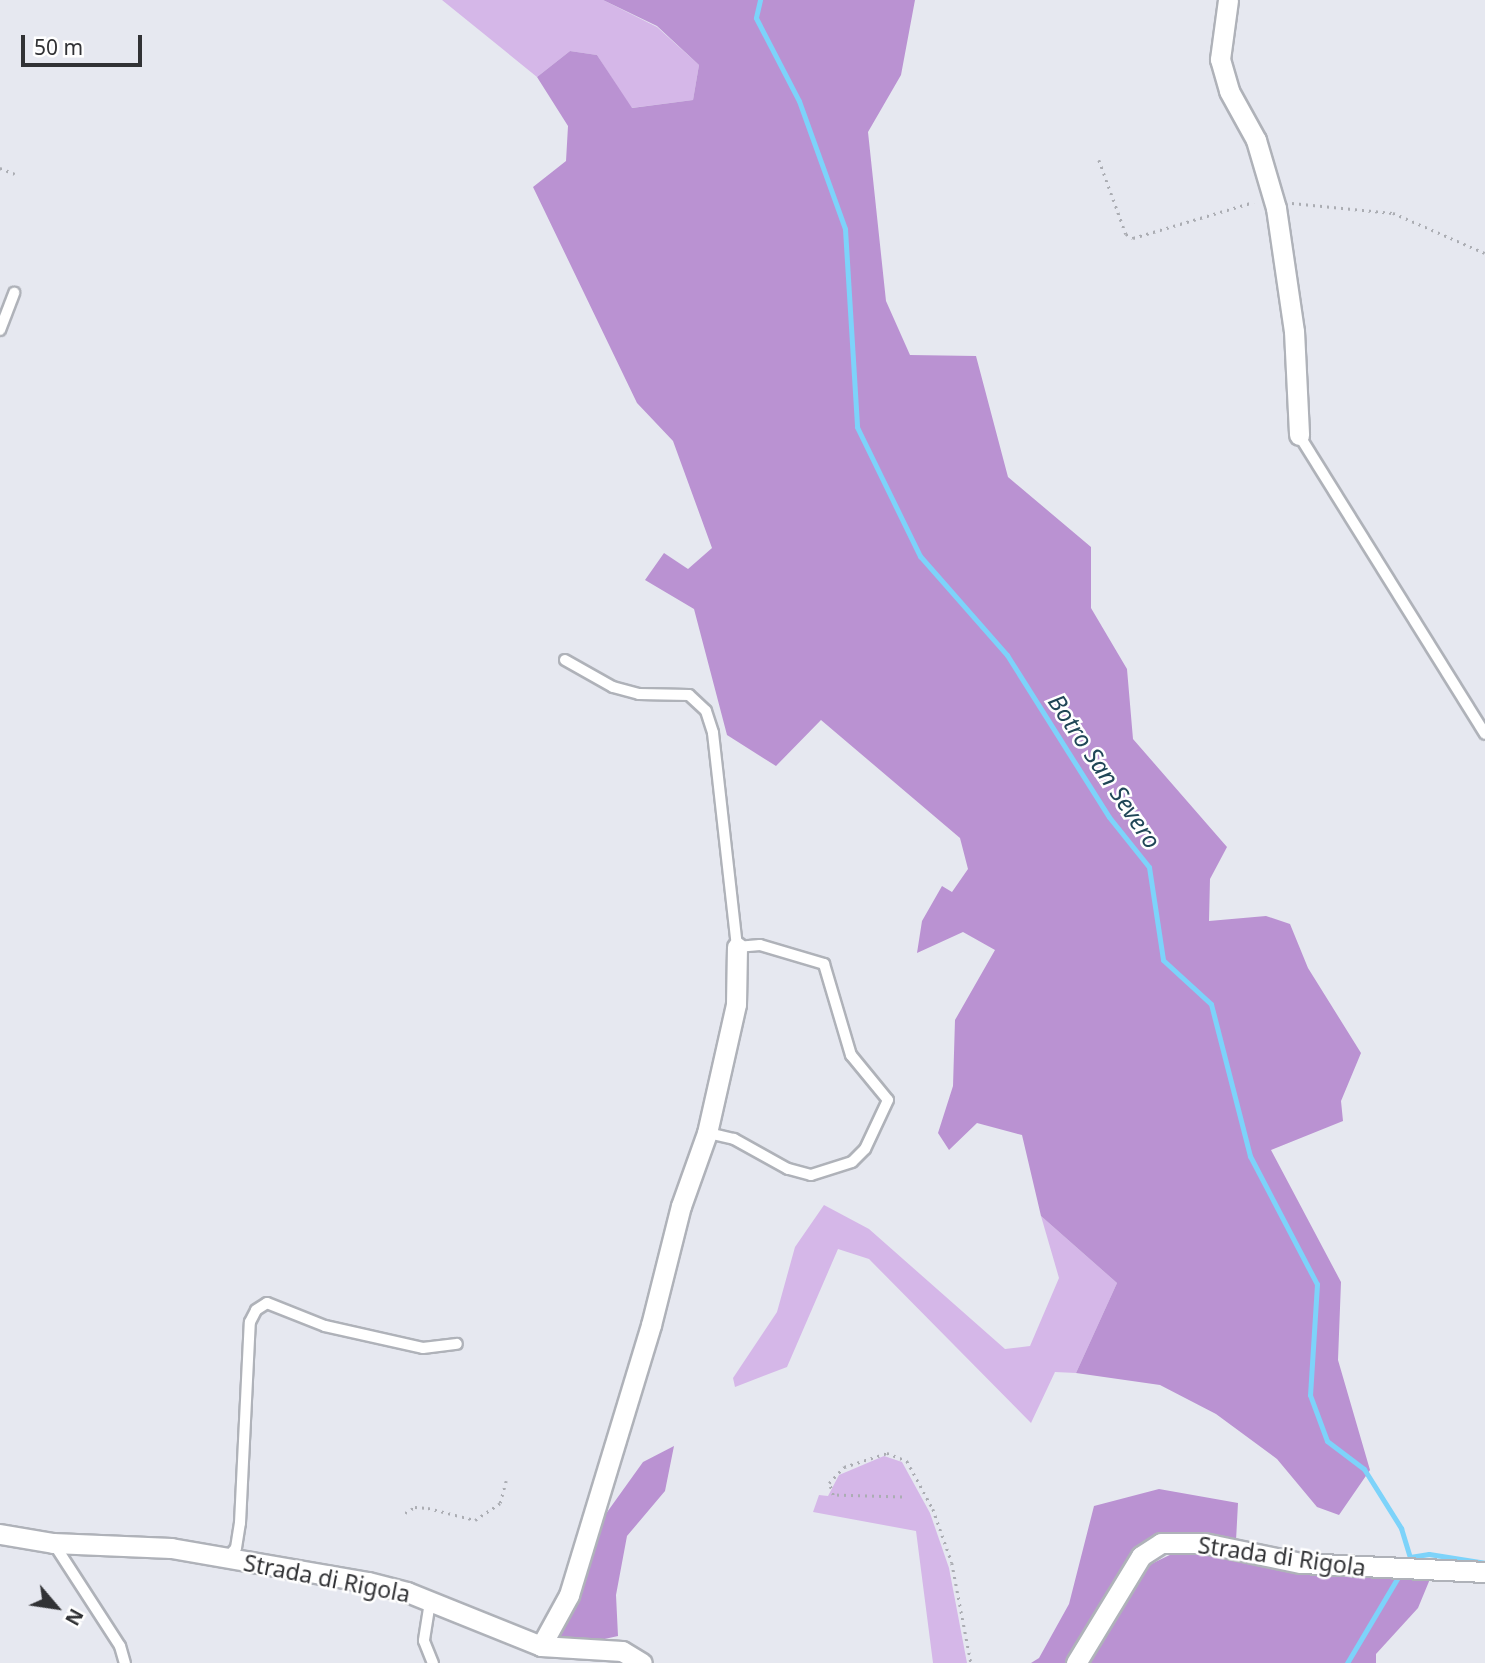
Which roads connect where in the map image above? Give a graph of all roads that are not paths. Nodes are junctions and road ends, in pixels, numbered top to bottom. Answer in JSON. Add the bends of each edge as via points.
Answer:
{"nodes":[{"id":1,"x":1228,"y":0,"type":"edge"},
{"id":2,"x":14,"y":293,"type":"dead end"},
{"id":3,"x":0,"y":330,"type":"edge"},
{"id":4,"x":1299,"y":435,"type":"joint"},
{"id":5,"x":565,"y":660,"type":"dead end"},
{"id":6,"x":1485,"y":734,"type":"edge"},
{"id":7,"x":737,"y":947,"type":"junction"},
{"id":8,"x":707,"y":1133,"type":"junction"},
{"id":9,"x":457,"y":1344,"type":"dead end"},
{"id":10,"x":0,"y":1534,"type":"edge"},
{"id":11,"x":53,"y":1543,"type":"junction"},
{"id":12,"x":227,"y":1558,"type":"junction"},
{"id":13,"x":1485,"y":1572,"type":"edge"},
{"id":14,"x":430,"y":1602,"type":"junction"},
{"id":15,"x":541,"y":1646,"type":"junction"},
{"id":16,"x":125,"y":1663,"type":"edge"},
{"id":17,"x":433,"y":1663,"type":"edge"},
{"id":18,"x":642,"y":1663,"type":"edge"},
{"id":19,"x":1076,"y":1663,"type":"edge"}],
"edges":[{"from":1,"to":4,"type":"street","via":[[1220,59],[1229,91],[1256,140],[1273,202],[1294,331]]},
{"from":2,"to":3,"type":"lane"},
{"from":4,"to":6,"type":"lane"},
{"from":5,"to":7,"type":"lane","via":[[613,687],[639,694],[690,695],[705,711],[713,733]]},
{"from":7,"to":8,"type":"street","via":[[736,1004]]},
{"from":7,"to":8,"type":"lane","via":[[760,944],[824,964],[851,1055],[888,1100],[865,1149],[852,1162],[811,1175],[788,1169],[734,1139]]},
{"from":8,"to":15,"type":"street","via":[[681,1206],[651,1325],[569,1595]]},
{"from":9,"to":12,"type":"lane","via":[[423,1348],[325,1326],[267,1303],[256,1310],[250,1322],[240,1523],[236,1548]]},
{"from":10,"to":11,"type":"street","name":"Strada di Rigola"},
{"from":11,"to":12,"type":"street","name":"Strada di Rigola","via":[[171,1548]]},
{"from":11,"to":16,"type":"lane","via":[[120,1646]]},
{"from":12,"to":14,"type":"street","name":"Strada di Rigola","via":[[368,1582]]},
{"from":13,"to":19,"type":"street","name":"Strada di Rigola","via":[[1301,1563],[1204,1543],[1161,1543],[1141,1556]]},
{"from":14,"to":15,"type":"street","name":"Strada di Rigola"},
{"from":14,"to":17,"type":"lane","via":[[424,1642]]},
{"from":15,"to":18,"type":"street","name":"Strada di Rigola","via":[[622,1651]]}]}
